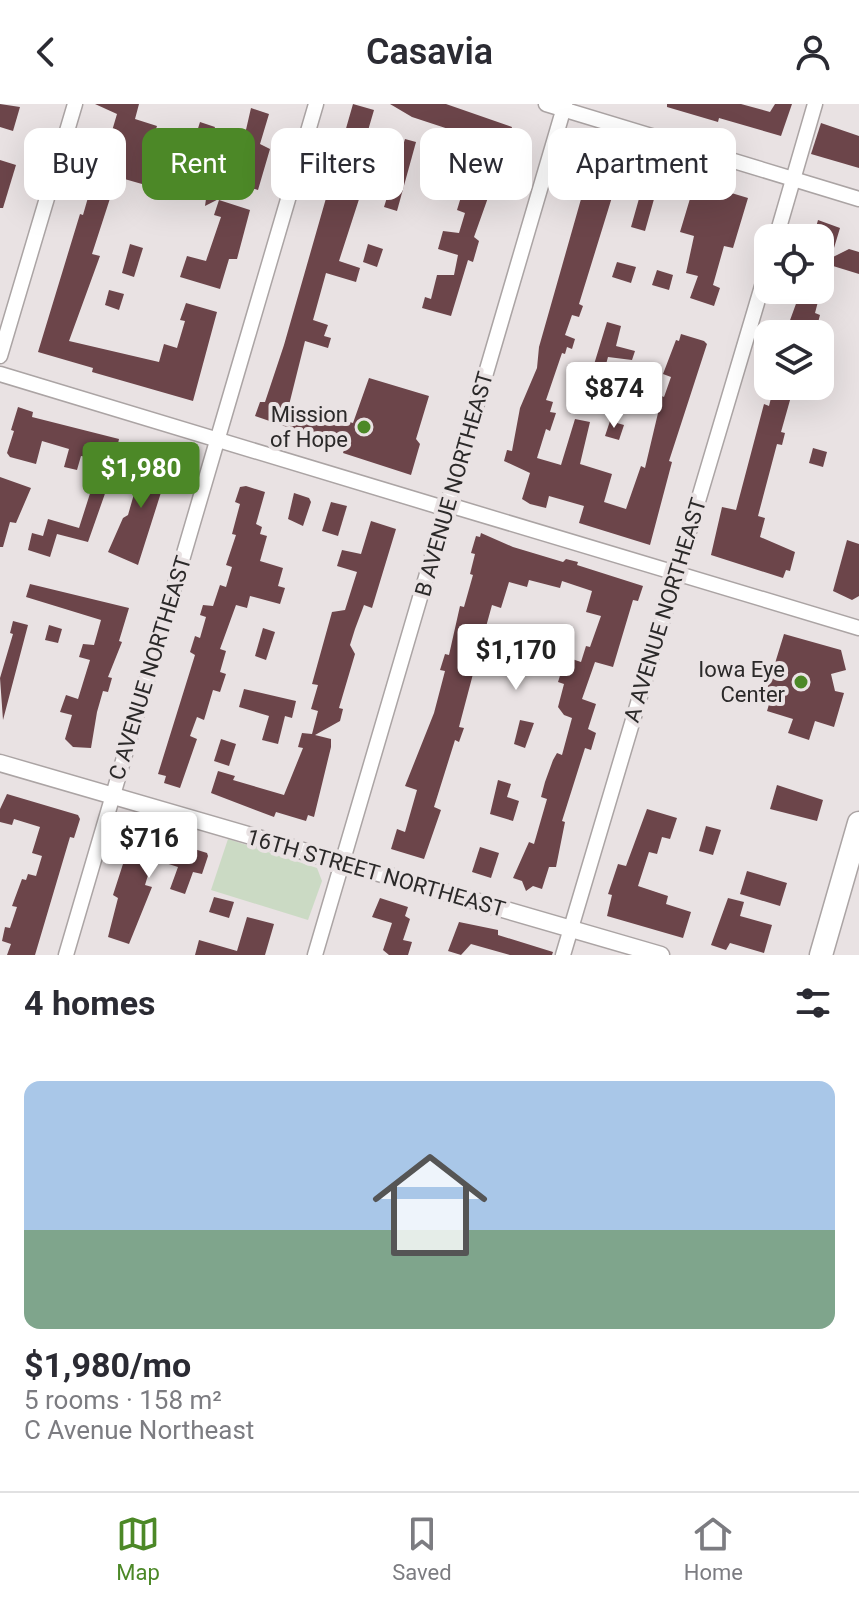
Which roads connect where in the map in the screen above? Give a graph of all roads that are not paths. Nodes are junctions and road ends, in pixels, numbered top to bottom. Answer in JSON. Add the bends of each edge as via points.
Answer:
{"nodes":[{"id":1,"x":75,"y":104,"type":"edge"},
{"id":2,"x":316,"y":104,"type":"edge"},
{"id":3,"x":546,"y":104,"type":"edge"},
{"id":4,"x":815,"y":104,"type":"edge"},
{"id":5,"x":564,"y":107,"type":"edge"},
{"id":6,"x":794,"y":180,"type":"junction"},
{"id":7,"x":859,"y":199,"type":"edge"},
{"id":8,"x":780,"y":224,"type":"edge"},
{"id":9,"x":757,"y":304,"type":"edge"},
{"id":10,"x":0,"y":356,"type":"edge"},
{"id":11,"x":0,"y":374,"type":"edge"},
{"id":12,"x":217,"y":441,"type":"junction"},
{"id":13,"x":448,"y":507,"type":"junction"},
{"id":14,"x":676,"y":575,"type":"junction"},
{"id":15,"x":859,"y":628,"type":"edge"},
{"id":16,"x":0,"y":763,"type":"edge"},
{"id":17,"x":112,"y":796,"type":"junction"},
{"id":18,"x":859,"y":823,"type":"edge"},
{"id":19,"x":854,"y":854,"type":"edge"},
{"id":20,"x":342,"y":863,"type":"junction"},
{"id":21,"x":571,"y":928,"type":"junction"},
{"id":22,"x":66,"y":955,"type":"edge"},
{"id":23,"x":315,"y":955,"type":"edge"},
{"id":24,"x":563,"y":955,"type":"edge"},
{"id":25,"x":661,"y":955,"type":"edge"},
{"id":26,"x":821,"y":955,"type":"edge"}],
"edges":[{"from":1,"to":10,"type":"street"},
{"from":2,"to":12,"type":"street","name":"C AVENUE NORTHEAST"},
{"from":3,"to":5,"type":"street"},
{"from":4,"to":6,"type":"street"},
{"from":5,"to":6,"type":"street"},
{"from":5,"to":13,"type":"street","name":"B AVENUE NORTHEAST"},
{"from":6,"to":7,"type":"street"},
{"from":6,"to":8,"type":"street"},
{"from":9,"to":14,"type":"street","name":"A AVENUE NORTHEAST"},
{"from":11,"to":12,"type":"street"},
{"from":12,"to":13,"type":"street"},
{"from":12,"to":17,"type":"street","name":"C AVENUE NORTHEAST"},
{"from":13,"to":14,"type":"street"},
{"from":13,"to":20,"type":"street","name":"B AVENUE NORTHEAST"},
{"from":14,"to":15,"type":"street"},
{"from":14,"to":21,"type":"street","name":"A AVENUE NORTHEAST"},
{"from":16,"to":17,"type":"street","name":"16TH STREET NORTHEAST"},
{"from":17,"to":20,"type":"street","name":"16TH STREET NORTHEAST"},
{"from":17,"to":22,"type":"street","name":"C AVENUE NORTHEAST"},
{"from":18,"to":19,"type":"main road"},
{"from":19,"to":26,"type":"main road"},
{"from":20,"to":21,"type":"street","name":"16TH STREET NORTHEAST"},
{"from":20,"to":23,"type":"street","name":"B AVENUE NORTHEAST"},
{"from":21,"to":24,"type":"street","name":"A AVENUE NORTHEAST"},
{"from":21,"to":25,"type":"street","name":"16TH STREET NORTHEAST"}]}
